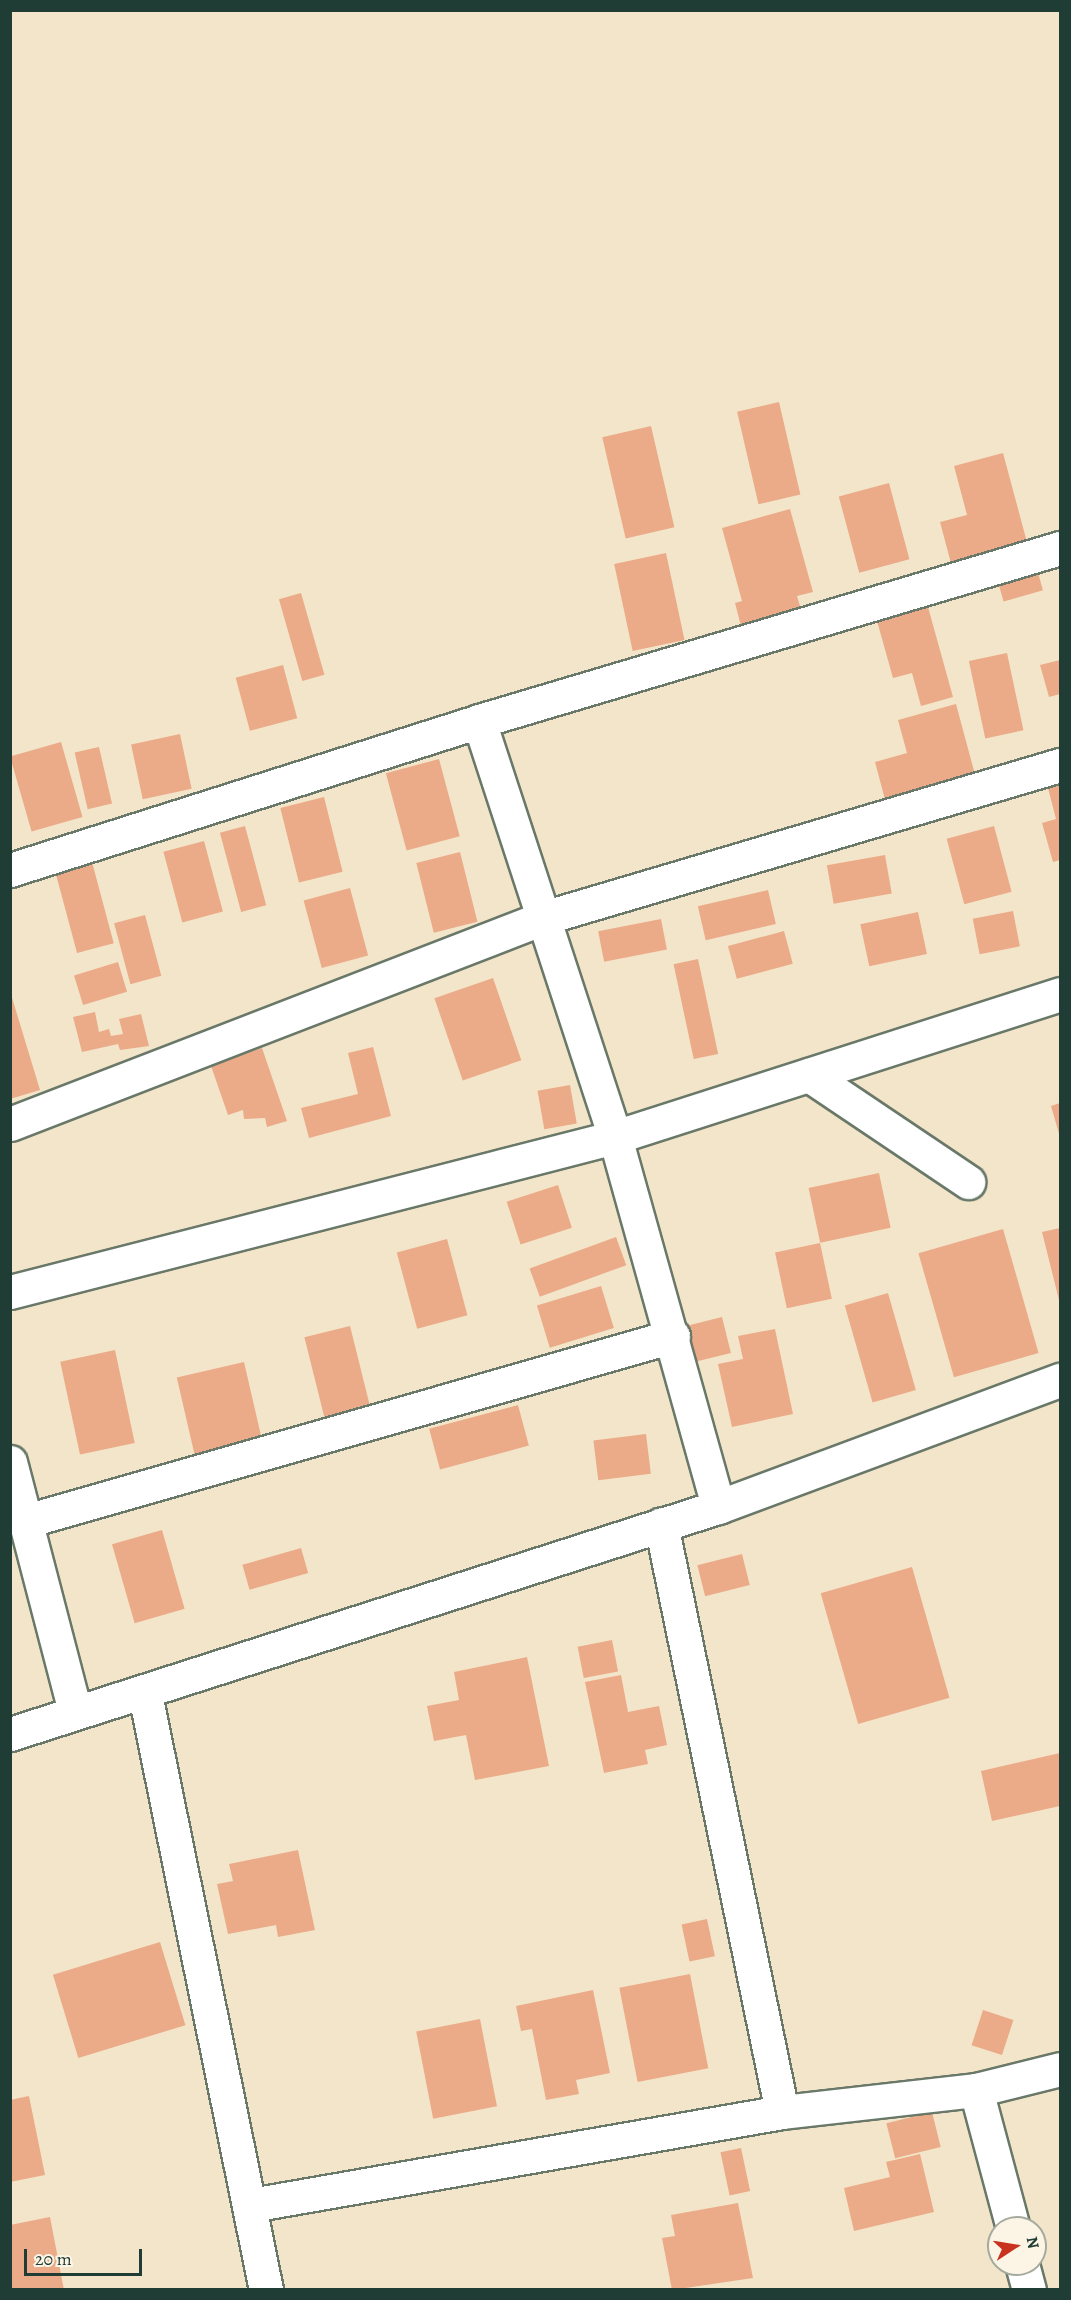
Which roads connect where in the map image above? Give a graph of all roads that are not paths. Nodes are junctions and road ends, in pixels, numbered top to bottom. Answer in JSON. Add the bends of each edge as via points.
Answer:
{"nodes":[{"id":1,"x":1060,"y":548,"type":"edge"},
{"id":2,"x":479,"y":721,"type":"junction"},
{"id":3,"x":1060,"y":765,"type":"edge"},
{"id":4,"x":10,"y":870,"type":"edge"},
{"id":5,"x":543,"y":918,"type":"junction"},
{"id":6,"x":1060,"y":994,"type":"edge"},
{"id":7,"x":809,"y":1075,"type":"junction"},
{"id":8,"x":10,"y":1124,"type":"edge"},
{"id":9,"x":615,"y":1137,"type":"junction"},
{"id":10,"x":968,"y":1182,"type":"dead end"},
{"id":11,"x":10,"y":1292,"type":"edge"},
{"id":12,"x":673,"y":1336,"type":"junction"},
{"id":13,"x":1060,"y":1380,"type":"edge"},
{"id":14,"x":10,"y":1462,"type":"edge"},
{"id":15,"x":718,"y":1507,"type":"junction"},
{"id":16,"x":26,"y":1521,"type":"junction"},
{"id":17,"x":661,"y":1524,"type":"junction"},
{"id":18,"x":145,"y":1694,"type":"junction"},
{"id":19,"x":75,"y":1711,"type":"junction"},
{"id":20,"x":10,"y":1734,"type":"edge"},
{"id":21,"x":1060,"y":2069,"type":"edge"},
{"id":22,"x":976,"y":2090,"type":"junction"},
{"id":23,"x":782,"y":2112,"type":"junction"},
{"id":24,"x":251,"y":2205,"type":"junction"},
{"id":25,"x":1010,"y":2216,"type":"edge"},
{"id":26,"x":266,"y":2289,"type":"edge"}],
"edges":[{"from":1,"to":2,"type":"street"},
{"from":2,"to":4,"type":"street"},
{"from":2,"to":5,"type":"street"},
{"from":3,"to":5,"type":"street"},
{"from":5,"to":8,"type":"street"},
{"from":5,"to":9,"type":"street"},
{"from":6,"to":7,"type":"street"},
{"from":7,"to":9,"type":"street"},
{"from":7,"to":10,"type":"street"},
{"from":9,"to":11,"type":"street"},
{"from":9,"to":12,"type":"street"},
{"from":12,"to":15,"type":"street"},
{"from":12,"to":16,"type":"street"},
{"from":13,"to":15,"type":"street"},
{"from":14,"to":16,"type":"street"},
{"from":15,"to":17,"type":"street"},
{"from":16,"to":19,"type":"street"},
{"from":17,"to":18,"type":"street"},
{"from":17,"to":23,"type":"street"},
{"from":18,"to":19,"type":"street"},
{"from":18,"to":24,"type":"street"},
{"from":19,"to":20,"type":"street"},
{"from":21,"to":22,"type":"street"},
{"from":22,"to":23,"type":"street"},
{"from":22,"to":25,"type":"street"},
{"from":23,"to":24,"type":"street"},
{"from":24,"to":26,"type":"street"}]}
